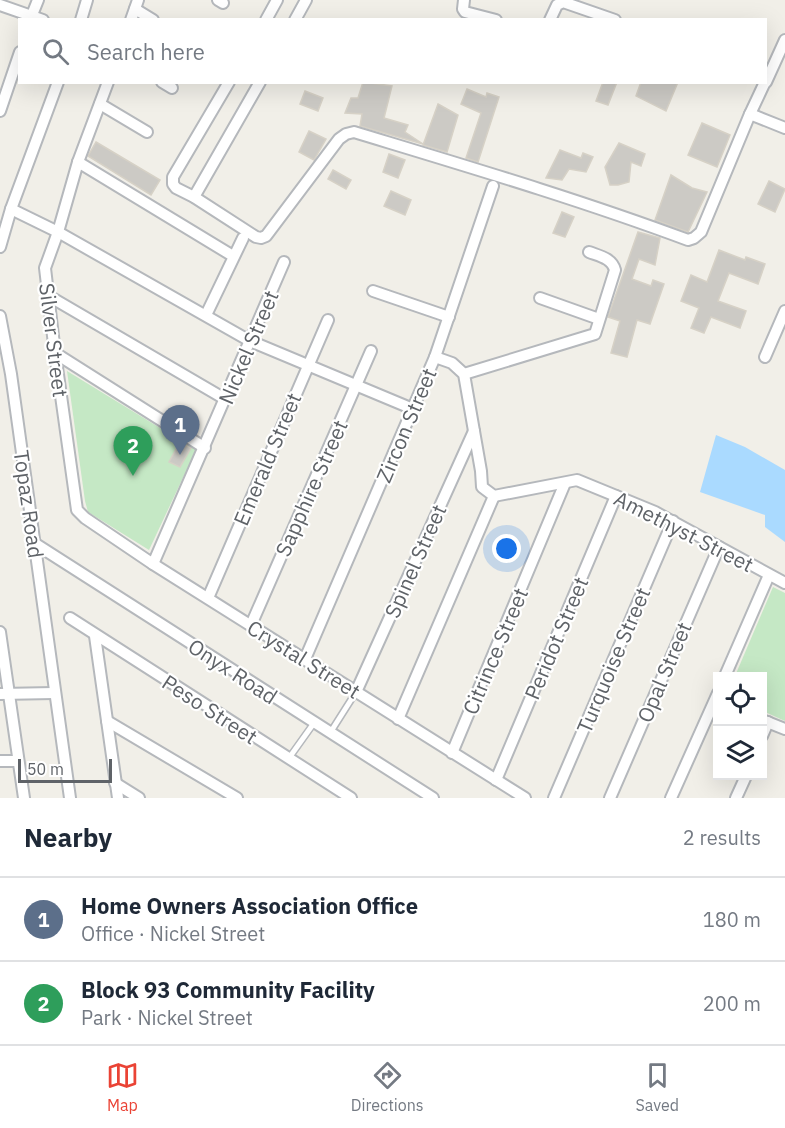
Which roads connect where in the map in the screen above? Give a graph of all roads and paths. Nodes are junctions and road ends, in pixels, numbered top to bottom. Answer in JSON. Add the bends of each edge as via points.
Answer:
{"nodes":[{"id":1,"x":38,"y":0,"type":"edge"},
{"id":2,"x":87,"y":0,"type":"edge"},
{"id":3,"x":277,"y":0,"type":"edge"},
{"id":4,"x":306,"y":0,"type":"edge"},
{"id":5,"x":464,"y":0,"type":"edge"},
{"id":6,"x":0,"y":4,"type":"edge"},
{"id":7,"x":135,"y":9,"type":"edge"},
{"id":8,"x":31,"y":17,"type":"edge"},
{"id":9,"x":82,"y":18,"type":"edge"},
{"id":10,"x":150,"y":18,"type":"edge"},
{"id":11,"x":267,"y":18,"type":"edge"},
{"id":12,"x":296,"y":18,"type":"edge"},
{"id":13,"x":488,"y":18,"type":"edge"},
{"id":14,"x":551,"y":18,"type":"edge"},
{"id":15,"x":609,"y":18,"type":"edge"},
{"id":16,"x":785,"y":40,"type":"edge"},
{"id":17,"x":18,"y":58,"type":"edge"},
{"id":18,"x":767,"y":78,"type":"edge"},
{"id":19,"x":57,"y":84,"type":"edge"},
{"id":20,"x":107,"y":84,"type":"edge"},
{"id":21,"x":228,"y":84,"type":"edge"},
{"id":22,"x":259,"y":84,"type":"edge"},
{"id":23,"x":764,"y":84,"type":"edge"},
{"id":24,"x":100,"y":104,"type":"junction"},
{"id":25,"x":0,"y":111,"type":"edge"},
{"id":26,"x":750,"y":114,"type":"junction"},
{"id":27,"x":785,"y":128,"type":"edge"},
{"id":28,"x":147,"y":132,"type":"dead end"},
{"id":29,"x":78,"y":162,"type":"junction"},
{"id":30,"x":493,"y":186,"type":"dead end"},
{"id":31,"x":194,"y":197,"type":"junction"},
{"id":32,"x":11,"y":209,"type":"junction"},
{"id":33,"x":58,"y":232,"type":"junction"},
{"id":34,"x":243,"y":238,"type":"dead end"},
{"id":35,"x":0,"y":247,"type":"edge"},
{"id":36,"x":589,"y":252,"type":"dead end"},
{"id":37,"x":233,"y":256,"type":"junction"},
{"id":38,"x":284,"y":262,"type":"dead end"},
{"id":39,"x":373,"y":291,"type":"dead end"},
{"id":40,"x":47,"y":295,"type":"junction"},
{"id":41,"x":540,"y":298,"type":"dead end"},
{"id":42,"x":785,"y":311,"type":"edge"},
{"id":43,"x":206,"y":315,"type":"junction"},
{"id":44,"x":0,"y":316,"type":"edge"},
{"id":45,"x":449,"y":317,"type":"junction"},
{"id":46,"x":599,"y":319,"type":"junction"},
{"id":47,"x":328,"y":320,"type":"dead end"},
{"id":48,"x":250,"y":340,"type":"junction"},
{"id":49,"x":371,"y":351,"type":"dead end"},
{"id":50,"x":55,"y":353,"type":"junction"},
{"id":51,"x":435,"y":357,"type":"junction"},
{"id":52,"x":765,"y":357,"type":"dead end"},
{"id":53,"x":308,"y":364,"type":"junction"},
{"id":54,"x":464,"y":374,"type":"junction"},
{"id":55,"x":5,"y":375,"type":"edge"},
{"id":56,"x":356,"y":384,"type":"junction"},
{"id":57,"x":225,"y":399,"type":"junction"},
{"id":58,"x":413,"y":409,"type":"junction"},
{"id":59,"x":474,"y":431,"type":"junction"},
{"id":60,"x":205,"y":448,"type":"junction"},
{"id":61,"x":565,"y":483,"type":"junction"},
{"id":62,"x":494,"y":496,"type":"junction"},
{"id":63,"x":616,"y":496,"type":"junction"},
{"id":64,"x":85,"y":518,"type":"joint"},
{"id":65,"x":673,"y":521,"type":"junction"},
{"id":66,"x":34,"y":543,"type":"junction"},
{"id":67,"x":719,"y":547,"type":"junction"},
{"id":68,"x":153,"y":564,"type":"junction"},
{"id":69,"x":770,"y":575,"type":"junction"},
{"id":70,"x":785,"y":584,"type":"edge"},
{"id":71,"x":208,"y":598,"type":"junction"},
{"id":72,"x":70,"y":618,"type":"dead end"},
{"id":73,"x":251,"y":625,"type":"junction"},
{"id":74,"x":0,"y":632,"type":"edge"},
{"id":75,"x":95,"y":636,"type":"junction"},
{"id":76,"x":305,"y":659,"type":"junction"},
{"id":77,"x":727,"y":672,"type":"edge"},
{"id":78,"x":356,"y":692,"type":"junction"},
{"id":79,"x":54,"y":693,"type":"junction"},
{"id":80,"x":5,"y":694,"type":"edge"},
{"id":81,"x":713,"y":705,"type":"edge"},
{"id":82,"x":398,"y":719,"type":"junction"},
{"id":83,"x":107,"y":722,"type":"junction"},
{"id":84,"x":767,"y":722,"type":"edge"},
{"id":85,"x":314,"y":723,"type":"junction"},
{"id":86,"x":785,"y":729,"type":"edge"},
{"id":87,"x":330,"y":733,"type":"junction"},
{"id":88,"x":452,"y":753,"type":"junction"},
{"id":89,"x":288,"y":760,"type":"junction"},
{"id":90,"x":0,"y":761,"type":"edge"},
{"id":91,"x":18,"y":761,"type":"junction"},
{"id":92,"x":496,"y":780,"type":"junction"},
{"id":93,"x":744,"y":780,"type":"edge"},
{"id":94,"x":115,"y":783,"type":"junction"},
{"id":95,"x":24,"y":798,"type":"edge"},
{"id":96,"x":70,"y":798,"type":"edge"},
{"id":97,"x":118,"y":798,"type":"edge"},
{"id":98,"x":139,"y":798,"type":"edge"},
{"id":99,"x":237,"y":798,"type":"edge"},
{"id":100,"x":351,"y":798,"type":"edge"},
{"id":101,"x":433,"y":798,"type":"edge"},
{"id":102,"x":525,"y":798,"type":"edge"},
{"id":103,"x":554,"y":798,"type":"edge"},
{"id":104,"x":610,"y":798,"type":"edge"},
{"id":105,"x":671,"y":798,"type":"edge"},
{"id":106,"x":736,"y":798,"type":"edge"}],
"edges":[{"from":1,"to":8,"type":"street"},
{"from":2,"to":9,"type":"street"},
{"from":3,"to":11,"type":"street"},
{"from":4,"to":12,"type":"street"},
{"from":5,"to":13,"type":"street","via":[[465,12]]},
{"from":6,"to":8,"type":"street"},
{"from":7,"to":10,"type":"street"},
{"from":14,"to":15,"type":"street","via":[[556,5],[563,2]]},
{"from":16,"to":18,"type":"street"},
{"from":17,"to":25,"type":"street"},
{"from":19,"to":32,"type":"street"},
{"from":20,"to":24,"type":"street","name":"Silver Street"},
{"from":21,"to":31,"type":"street","via":[[173,177],[176,188]]},
{"from":22,"to":31,"type":"street"},
{"from":23,"to":26,"type":"street"},
{"from":24,"to":28,"type":"street"},
{"from":24,"to":29,"type":"street","name":"Silver Street"},
{"from":26,"to":27,"type":"street"},
{"from":26,"to":31,"type":"street","via":[[701,232],[688,240],[354,132],[339,140],[266,236],[256,237]]},
{"from":29,"to":33,"type":"street","name":"Silver Street"},
{"from":29,"to":37,"type":"street"},
{"from":30,"to":45,"type":"street","name":"Zircon Street"},
{"from":32,"to":33,"type":"street"},
{"from":32,"to":35,"type":"street"},
{"from":33,"to":40,"type":"street","name":"Silver Street","via":[[45,268]]},
{"from":33,"to":43,"type":"street"},
{"from":34,"to":37,"type":"street"},
{"from":36,"to":46,"type":"street","via":[[609,260],[615,270]]},
{"from":37,"to":43,"type":"street"},
{"from":38,"to":48,"type":"street","name":"Nickel Street"},
{"from":39,"to":45,"type":"street"},
{"from":40,"to":50,"type":"street","name":"Silver Street"},
{"from":40,"to":57,"type":"street"},
{"from":41,"to":46,"type":"street"},
{"from":42,"to":52,"type":"street"},
{"from":43,"to":48,"type":"street"},
{"from":44,"to":55,"type":"street","name":"Topaz Road"},
{"from":45,"to":51,"type":"street","name":"Zircon Street"},
{"from":46,"to":54,"type":"street","via":[[595,334],[585,339]]},
{"from":47,"to":53,"type":"street","name":"Emerald Street"},
{"from":48,"to":53,"type":"street"},
{"from":48,"to":57,"type":"street","name":"Nickel Street"},
{"from":49,"to":56,"type":"street","name":"Sapphire Street"},
{"from":50,"to":60,"type":"street"},
{"from":50,"to":64,"type":"street","name":"Silver Street","via":[[77,510]]},
{"from":51,"to":54,"type":"street","via":[[452,363]]},
{"from":51,"to":58,"type":"street","name":"Zircon Street"},
{"from":53,"to":56,"type":"street"},
{"from":53,"to":71,"type":"street","name":"Emerald Street"},
{"from":54,"to":59,"type":"street"},
{"from":55,"to":66,"type":"street","name":"Topaz Road"},
{"from":56,"to":58,"type":"street"},
{"from":56,"to":73,"type":"street","name":"Sapphire Street"},
{"from":57,"to":60,"type":"street","name":"Nickel Street"},
{"from":58,"to":76,"type":"street","name":"Zircon Street"},
{"from":59,"to":62,"type":"street","via":[[482,487]]},
{"from":59,"to":78,"type":"street","name":"Spinel Street"},
{"from":60,"to":68,"type":"street","name":"Nickel Street"},
{"from":61,"to":62,"type":"street","name":"Amethyst Street"},
{"from":61,"to":63,"type":"street","name":"Amethyst Street","via":[[577,480]]},
{"from":61,"to":88,"type":"street","name":"Citrince Street"},
{"from":62,"to":82,"type":"street"},
{"from":63,"to":65,"type":"street","name":"Amethyst Street"},
{"from":63,"to":92,"type":"street","name":"Peridot Street"},
{"from":64,"to":68,"type":"street","name":"Crystal Street"},
{"from":65,"to":67,"type":"street","name":"Amethyst Street"},
{"from":65,"to":103,"type":"street","name":"Turquoise Street"},
{"from":66,"to":79,"type":"street","name":"Topaz Road"},
{"from":66,"to":85,"type":"street","name":"Onyx Road"},
{"from":67,"to":69,"type":"street","name":"Amethyst Street"},
{"from":67,"to":104,"type":"street","name":"Opal Street"},
{"from":68,"to":71,"type":"street","name":"Crystal Street"},
{"from":69,"to":70,"type":"street","name":"Amethyst Street"},
{"from":69,"to":77,"type":"street"},
{"from":71,"to":73,"type":"street","name":"Crystal Street"},
{"from":72,"to":75,"type":"street","name":"Peso Street"},
{"from":73,"to":76,"type":"street","name":"Crystal Street"},
{"from":74,"to":80,"type":"street"},
{"from":75,"to":83,"type":"street"},
{"from":75,"to":89,"type":"street","name":"Peso Street"},
{"from":76,"to":78,"type":"street","name":"Crystal Street"},
{"from":78,"to":82,"type":"street","name":"Crystal Street"},
{"from":78,"to":87,"type":"lane"},
{"from":79,"to":80,"type":"street"},
{"from":79,"to":96,"type":"street","name":"Topaz Road"},
{"from":80,"to":91,"type":"street"},
{"from":81,"to":105,"type":"street"},
{"from":82,"to":88,"type":"street","name":"Crystal Street"},
{"from":83,"to":94,"type":"street"},
{"from":83,"to":99,"type":"street"},
{"from":84,"to":86,"type":"street"},
{"from":85,"to":87,"type":"street","name":"Onyx Road"},
{"from":85,"to":89,"type":"lane"},
{"from":87,"to":101,"type":"street","name":"Onyx Road"},
{"from":88,"to":92,"type":"street","name":"Crystal Street"},
{"from":89,"to":100,"type":"street","name":"Peso Street"},
{"from":90,"to":91,"type":"street"},
{"from":91,"to":95,"type":"street"},
{"from":92,"to":102,"type":"street","name":"Crystal Street"},
{"from":93,"to":106,"type":"street"},
{"from":94,"to":97,"type":"street"},
{"from":94,"to":98,"type":"street"}]}
